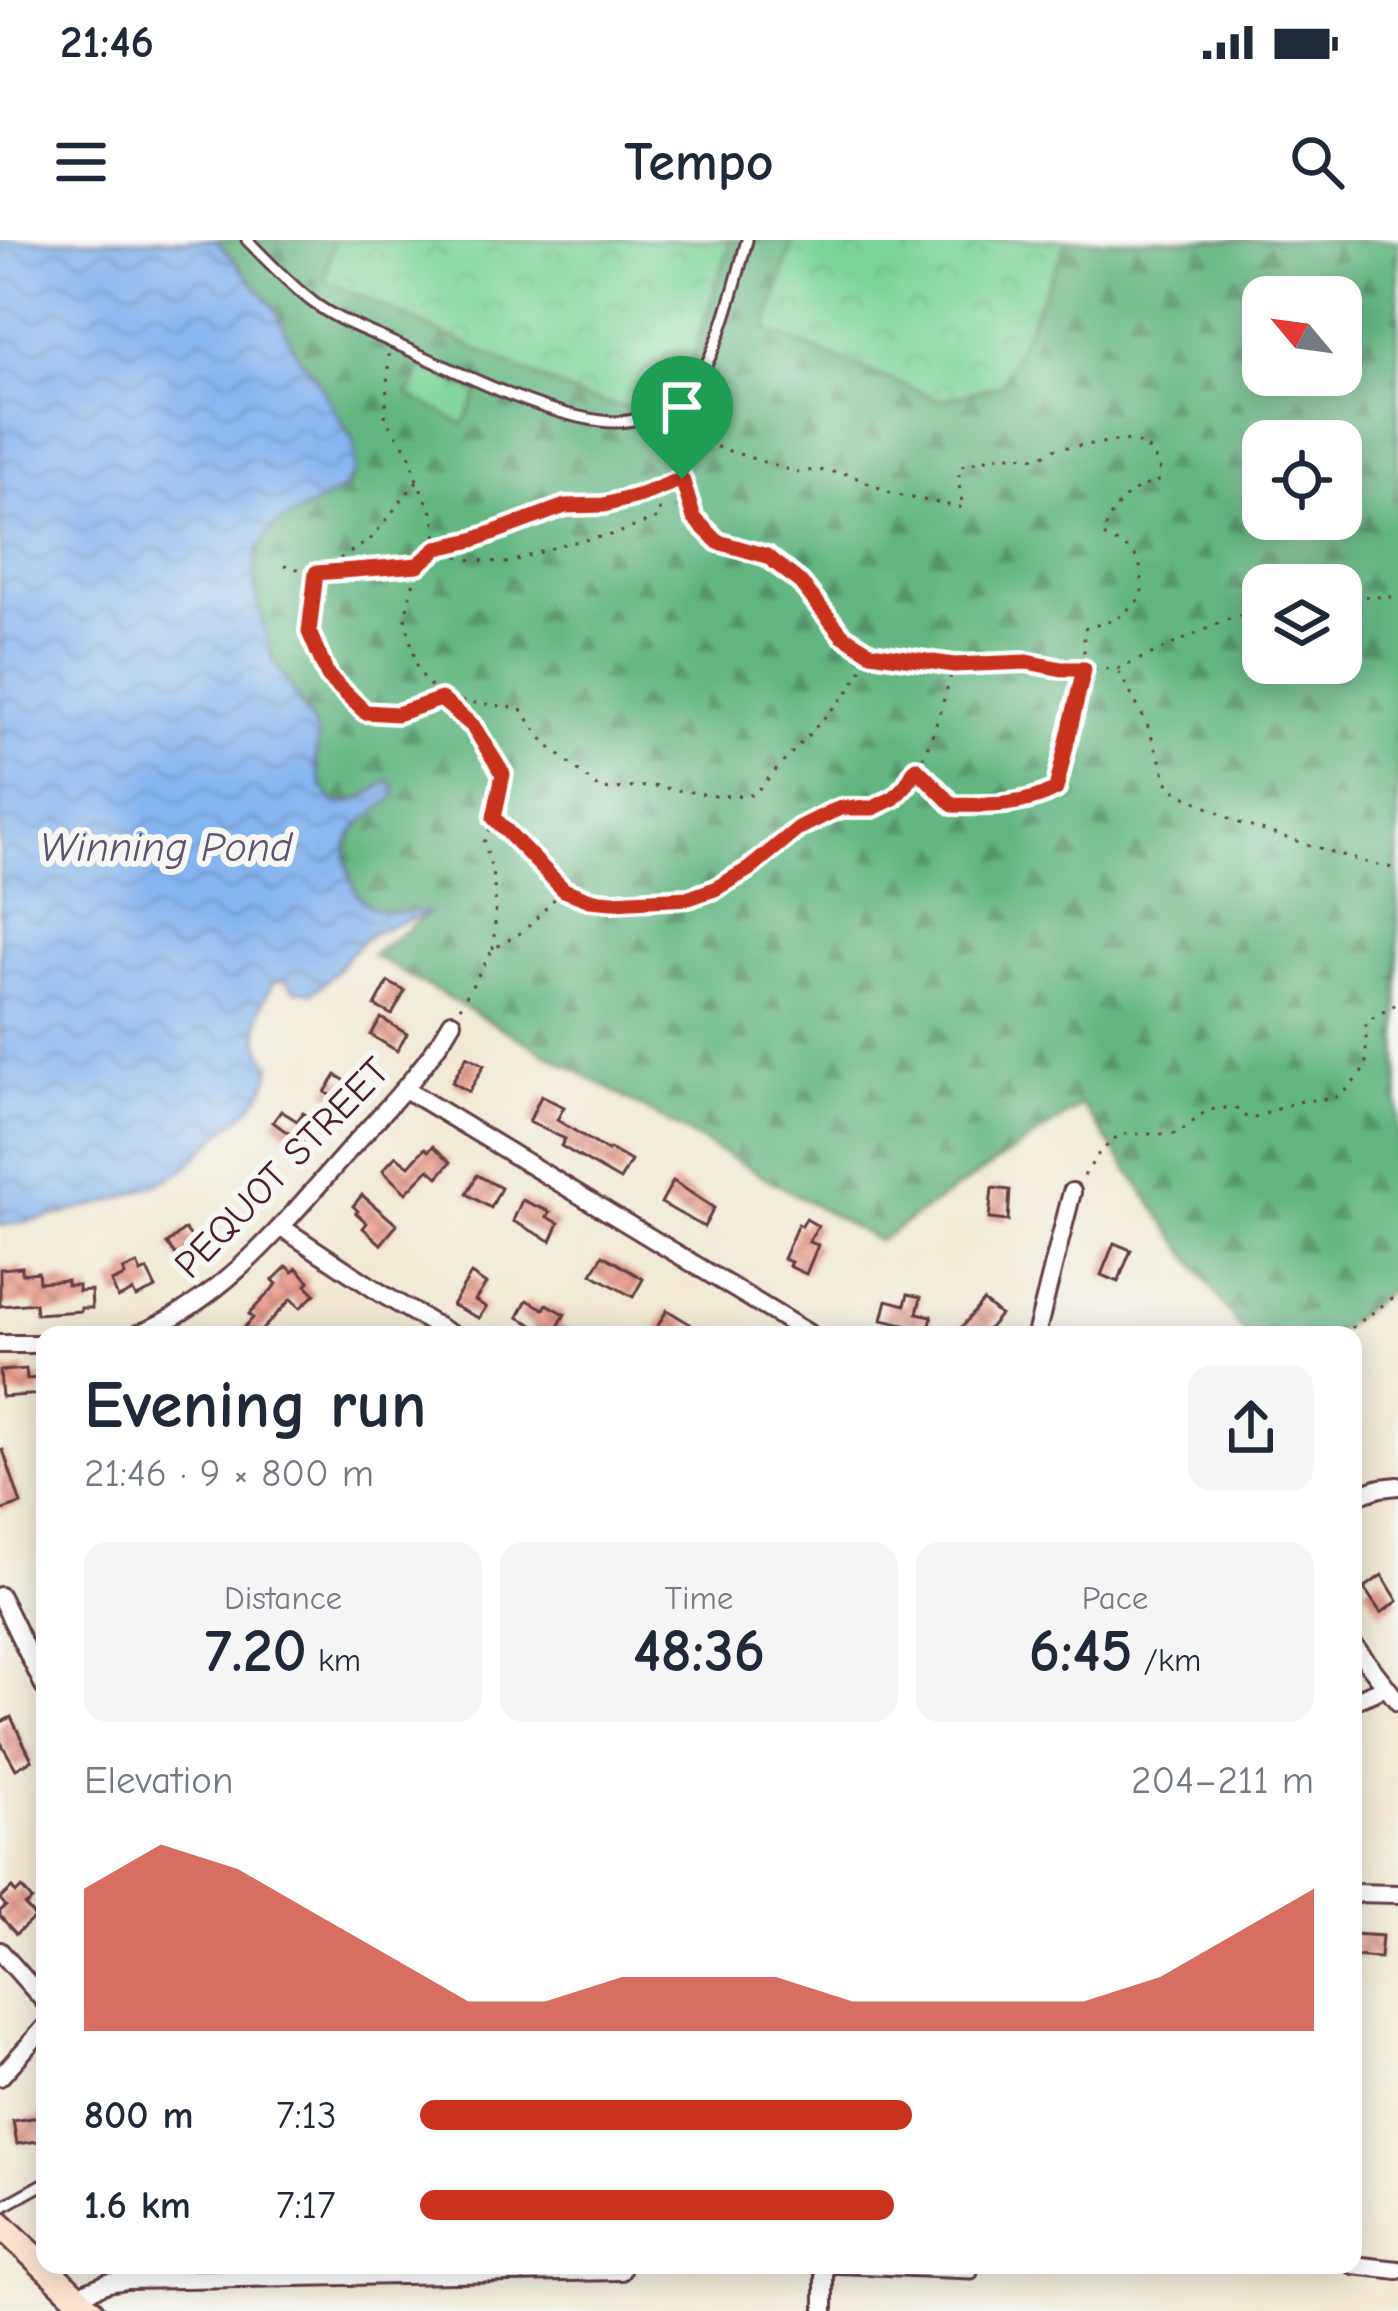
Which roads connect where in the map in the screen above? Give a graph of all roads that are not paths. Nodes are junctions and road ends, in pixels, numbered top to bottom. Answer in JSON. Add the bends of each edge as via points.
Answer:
{"nodes":[{"id":1,"x":247,"y":240,"type":"edge"},
{"id":2,"x":748,"y":240,"type":"edge"},
{"id":3,"x":452,"y":1022,"type":"road end"},
{"id":4,"x":405,"y":1090,"type":"junction"},
{"id":5,"x":1072,"y":1192,"type":"road end"},
{"id":6,"x":281,"y":1227,"type":"junction"},
{"id":7,"x":157,"y":1326,"type":"edge"},
{"id":8,"x":437,"y":1326,"type":"edge"},
{"id":9,"x":797,"y":1326,"type":"edge"},
{"id":10,"x":1038,"y":1326,"type":"edge"},
{"id":11,"x":0,"y":1344,"type":"edge"},
{"id":12,"x":36,"y":1344,"type":"edge"},
{"id":13,"x":1398,"y":1486,"type":"edge"},
{"id":14,"x":1362,"y":1494,"type":"edge"},
{"id":15,"x":0,"y":1596,"type":"edge"},
{"id":16,"x":1362,"y":1656,"type":"edge"},
{"id":17,"x":36,"y":1670,"type":"edge"},
{"id":18,"x":1386,"y":1687,"type":"junction"},
{"id":19,"x":1362,"y":1697,"type":"edge"},
{"id":20,"x":1398,"y":1702,"type":"edge"},
{"id":21,"x":1362,"y":1892,"type":"edge"},
{"id":22,"x":1398,"y":1894,"type":"edge"},
{"id":23,"x":0,"y":1951,"type":"edge"},
{"id":24,"x":36,"y":1992,"type":"edge"},
{"id":25,"x":36,"y":2037,"type":"edge"},
{"id":26,"x":0,"y":2078,"type":"edge"},
{"id":27,"x":36,"y":2187,"type":"edge"},
{"id":28,"x":0,"y":2208,"type":"edge"},
{"id":29,"x":0,"y":2224,"type":"edge"},
{"id":30,"x":36,"y":2258,"type":"edge"},
{"id":31,"x":1362,"y":2266,"type":"edge"},
{"id":32,"x":1398,"y":2270,"type":"edge"},
{"id":33,"x":53,"y":2274,"type":"edge"},
{"id":34,"x":456,"y":2274,"type":"edge"},
{"id":35,"x":824,"y":2274,"type":"edge"},
{"id":36,"x":83,"y":2303,"type":"edge"},
{"id":37,"x":824,"y":2311,"type":"edge"}],
"edges":[{"from":1,"to":2,"type":"lane","via":[[314,303],[388,340],[497,388],[618,422],[663,410],[697,380]]},
{"from":3,"to":4,"type":"street","name":"PEQUOT STREET"},
{"from":4,"to":6,"type":"street","name":"PEQUOT STREET"},
{"from":4,"to":9,"type":"street"},
{"from":5,"to":10,"type":"street"},
{"from":6,"to":7,"type":"street","name":"PEQUOT STREET","via":[[200,1302]]},
{"from":6,"to":8,"type":"street"},
{"from":11,"to":12,"type":"street"},
{"from":13,"to":14,"type":"street"},
{"from":15,"to":17,"type":"street"},
{"from":16,"to":18,"type":"street"},
{"from":18,"to":19,"type":"street"},
{"from":18,"to":20,"type":"street"},
{"from":21,"to":22,"type":"street"},
{"from":23,"to":24,"type":"street"},
{"from":25,"to":26,"type":"street"},
{"from":27,"to":28,"type":"lane"},
{"from":29,"to":30,"type":"main road"},
{"from":31,"to":32,"type":"street"},
{"from":33,"to":36,"type":"main road"},
{"from":34,"to":36,"type":"street","via":[[127,2280],[93,2287]]},
{"from":35,"to":37,"type":"street"}]}
